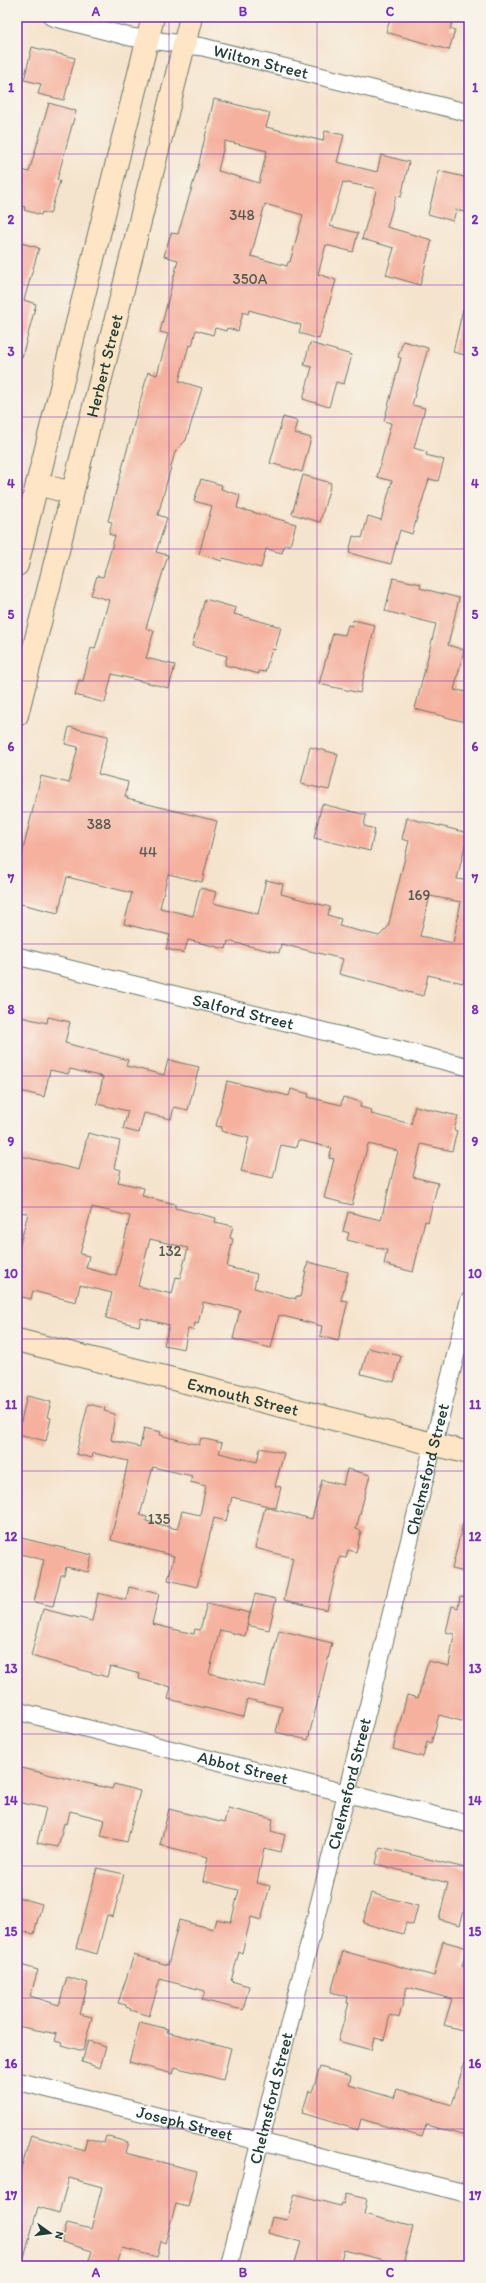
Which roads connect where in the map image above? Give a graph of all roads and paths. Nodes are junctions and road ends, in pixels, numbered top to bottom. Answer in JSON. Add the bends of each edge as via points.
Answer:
{"nodes":[{"id":1,"x":52,"y":17,"type":"edge"},
{"id":2,"x":153,"y":17,"type":"edge"},
{"id":3,"x":191,"y":17,"type":"edge"},
{"id":4,"x":147,"y":40,"type":"junction"},
{"id":5,"x":184,"y":44,"type":"junction"},
{"id":6,"x":469,"y":112,"type":"edge"},
{"id":7,"x":37,"y":484,"type":"junction"},
{"id":8,"x":72,"y":493,"type":"junction"},
{"id":9,"x":17,"y":565,"type":"edge"},
{"id":10,"x":17,"y":715,"type":"edge"},
{"id":11,"x":17,"y":956,"type":"edge"},
{"id":12,"x":469,"y":1067,"type":"edge"},
{"id":13,"x":469,"y":1301,"type":"edge"},
{"id":14,"x":17,"y":1340,"type":"edge"},
{"id":15,"x":433,"y":1444,"type":"junction"},
{"id":16,"x":469,"y":1453,"type":"edge"},
{"id":17,"x":17,"y":1711,"type":"edge"},
{"id":18,"x":347,"y":1793,"type":"junction"},
{"id":19,"x":469,"y":1824,"type":"edge"},
{"id":20,"x":17,"y":2081,"type":"edge"},
{"id":21,"x":260,"y":2142,"type":"junction"},
{"id":22,"x":469,"y":2194,"type":"edge"},
{"id":23,"x":230,"y":2266,"type":"edge"}],
"edges":[{"from":1,"to":4,"type":"street","name":"Wilton Street"},
{"from":2,"to":4,"type":"street"},
{"from":3,"to":5,"type":"street","name":"Herbert Street"},
{"from":4,"to":5,"type":"street","name":"Wilton Street"},
{"from":4,"to":7,"type":"street"},
{"from":5,"to":6,"type":"street","name":"Wilton Street","via":[[211,48]]},
{"from":5,"to":8,"type":"street","name":"Herbert Street"},
{"from":7,"to":8,"type":"street"},
{"from":7,"to":9,"type":"street"},
{"from":8,"to":10,"type":"street","name":"Herbert Street"},
{"from":11,"to":12,"type":"street","name":"Salford Street"},
{"from":13,"to":15,"type":"street","name":"Chelmsford Street"},
{"from":14,"to":15,"type":"street","name":"Exmouth Street"},
{"from":15,"to":16,"type":"street","name":"Exmouth Street"},
{"from":15,"to":18,"type":"street","name":"Chelmsford Street"},
{"from":17,"to":18,"type":"street","name":"Abbot Street"},
{"from":18,"to":19,"type":"street","name":"Abbot Street"},
{"from":18,"to":21,"type":"street","name":"Chelmsford Street"},
{"from":20,"to":21,"type":"street","name":"Joseph Street"},
{"from":21,"to":22,"type":"street","name":"Joseph Street"},
{"from":21,"to":23,"type":"street","name":"Chelmsford Street"}]}
